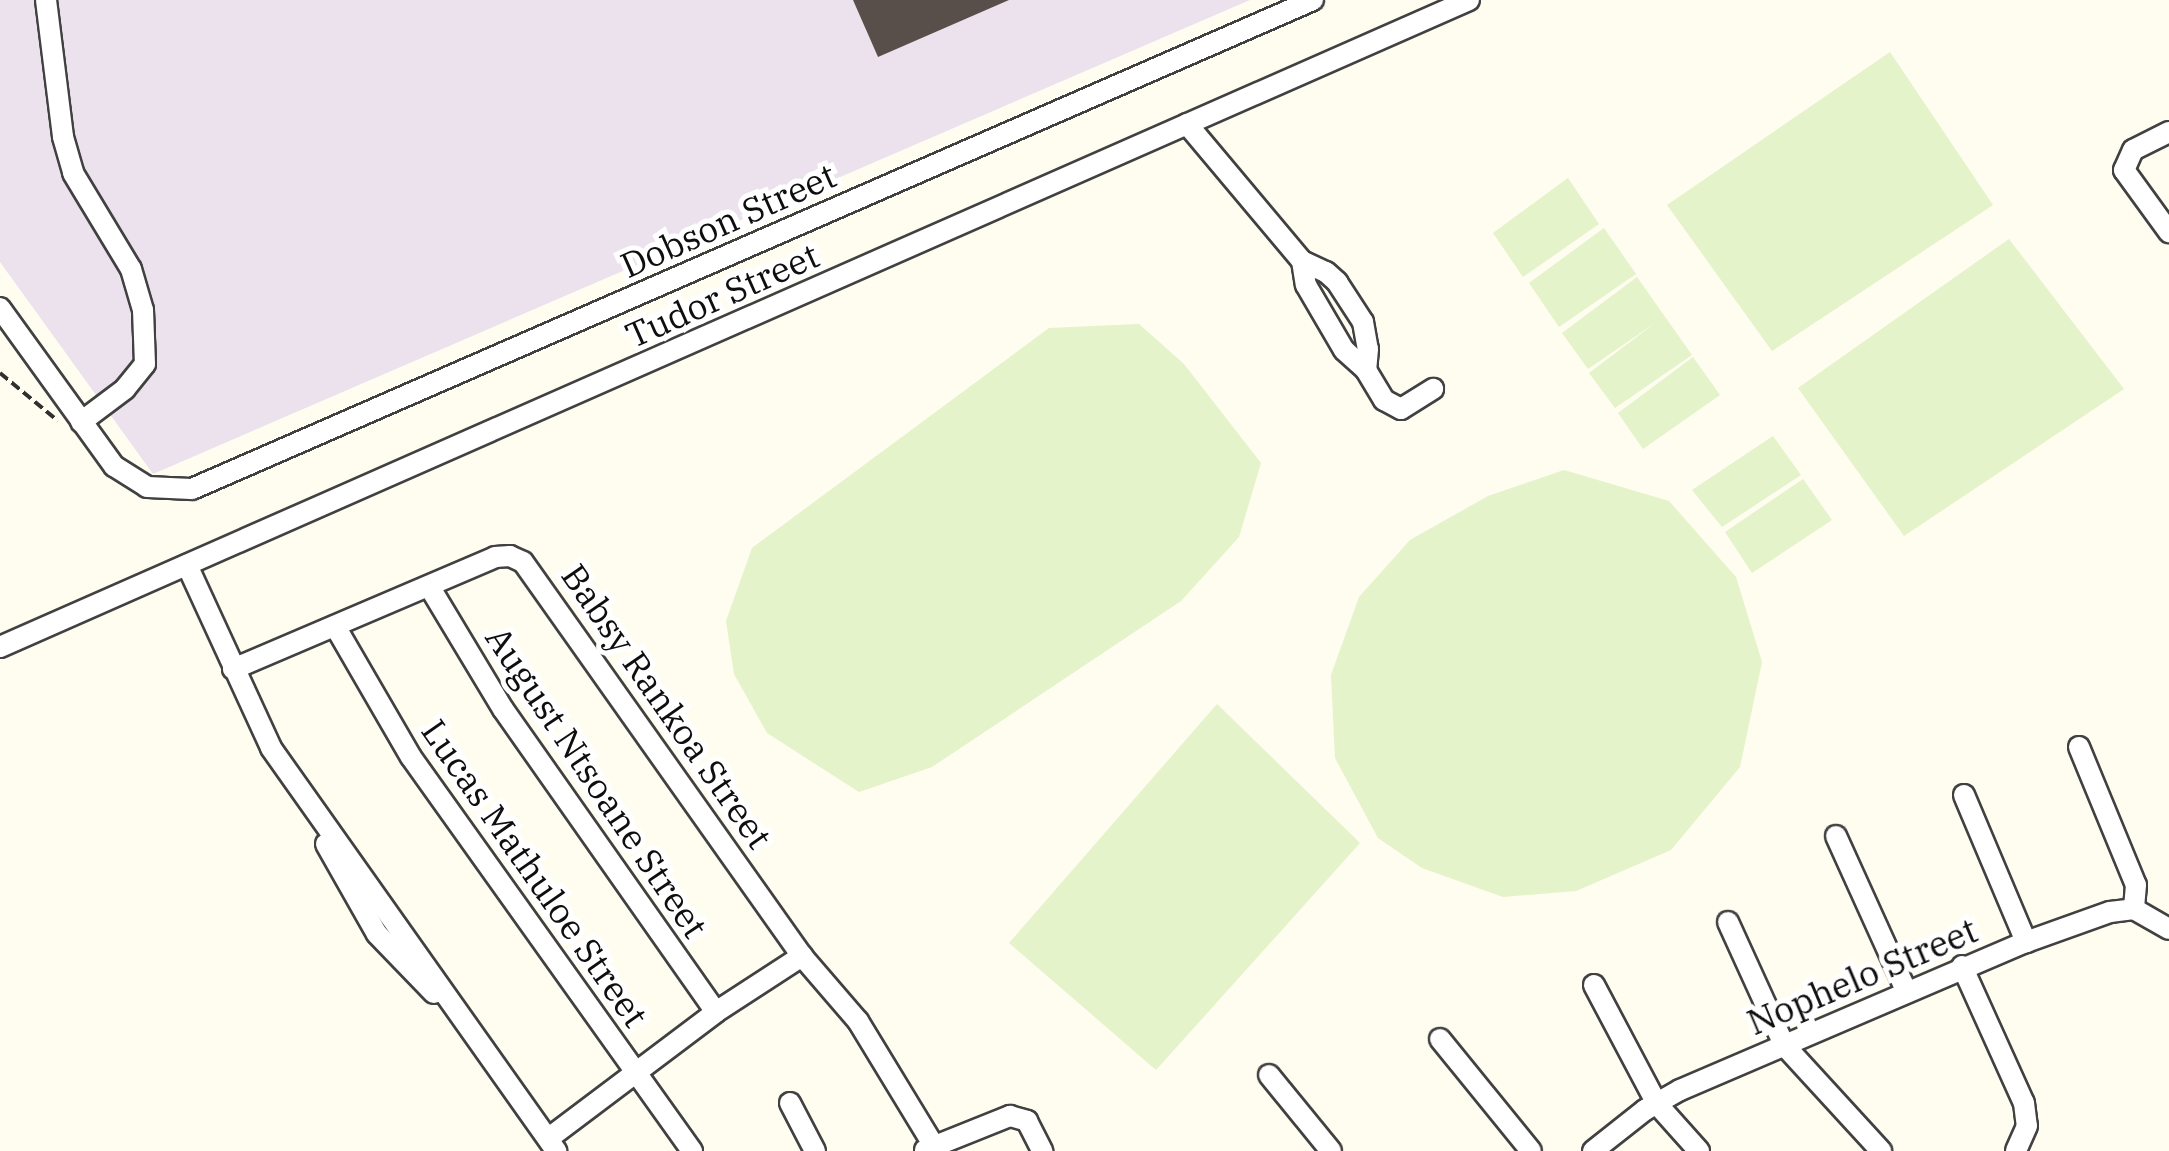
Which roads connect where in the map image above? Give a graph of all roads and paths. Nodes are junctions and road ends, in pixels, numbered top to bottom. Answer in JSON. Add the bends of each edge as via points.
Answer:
{"nodes":[{"id":1,"x":46,"y":0,"type":"edge"},
{"id":2,"x":1313,"y":0,"type":"edge"},
{"id":3,"x":1469,"y":0,"type":"edge"},
{"id":4,"x":1187,"y":124,"type":"junction"},
{"id":5,"x":2169,"y":132,"type":"edge"},
{"id":6,"x":2169,"y":232,"type":"edge"},
{"id":7,"x":1302,"y":261,"type":"junction"},
{"id":8,"x":0,"y":308,"type":"edge"},
{"id":9,"x":1366,"y":370,"type":"junction"},
{"id":10,"x":1433,"y":389,"type":"dead end"},
{"id":11,"x":81,"y":422,"type":"junction"},
{"id":12,"x":187,"y":565,"type":"junction"},
{"id":13,"x":429,"y":586,"type":"junction"},
{"id":14,"x":335,"y":626,"type":"junction"},
{"id":15,"x":0,"y":647,"type":"edge"},
{"id":16,"x":233,"y":669,"type":"junction"},
{"id":17,"x":2079,"y":748,"type":"dead end"},
{"id":18,"x":1964,"y":796,"type":"dead end"},
{"id":19,"x":1836,"y":836,"type":"dead end"},
{"id":20,"x":2134,"y":909,"type":"junction"},
{"id":21,"x":1728,"y":922,"type":"dead end"},
{"id":22,"x":2169,"y":929,"type":"edge"},
{"id":23,"x":2026,"y":942,"type":"junction"},
{"id":24,"x":802,"y":956,"type":"junction"},
{"id":25,"x":1962,"y":966,"type":"junction"},
{"id":26,"x":1594,"y":985,"type":"dead end"},
{"id":27,"x":1906,"y":990,"type":"junction"},
{"id":28,"x":716,"y":1012,"type":"junction"},
{"id":29,"x":1440,"y":1040,"type":"dead end"},
{"id":30,"x":1784,"y":1045,"type":"junction"},
{"id":31,"x":637,"y":1073,"type":"junction"},
{"id":32,"x":1268,"y":1076,"type":"dead end"},
{"id":33,"x":790,"y":1104,"type":"dead end"},
{"id":34,"x":1656,"y":1104,"type":"junction"},
{"id":35,"x":552,"y":1144,"type":"edge"},
{"id":36,"x":928,"y":1148,"type":"edge"},
{"id":37,"x":692,"y":1151,"type":"edge"},
{"id":38,"x":816,"y":1151,"type":"edge"},
{"id":39,"x":1042,"y":1151,"type":"edge"},
{"id":40,"x":1331,"y":1151,"type":"edge"},
{"id":41,"x":1531,"y":1151,"type":"edge"},
{"id":42,"x":1593,"y":1151,"type":"edge"},
{"id":43,"x":1699,"y":1151,"type":"edge"},
{"id":44,"x":1881,"y":1151,"type":"edge"},
{"id":45,"x":2016,"y":1151,"type":"edge"}],
"edges":[{"from":1,"to":11,"type":"street","via":[[73,174],[131,270],[142,310],[144,364],[125,389]]},
{"from":2,"to":11,"type":"street","name":"Dobson Street","via":[[216,482],[147,487],[114,466]]},
{"from":3,"to":4,"type":"street","name":"Tudor Street"},
{"from":4,"to":7,"type":"street"},
{"from":4,"to":12,"type":"street","name":"Tudor Street"},
{"from":5,"to":6,"type":"street","via":[[2133,150],[2124,170]]},
{"from":7,"to":9,"type":"street","via":[[1306,285],[1344,350]]},
{"from":7,"to":9,"type":"street","via":[[1337,282],[1362,322]]},
{"from":8,"to":11,"type":"street"},
{"from":9,"to":10,"type":"street","via":[[1384,400],[1401,409]]},
{"from":12,"to":15,"type":"street","name":"Tudor Street"},
{"from":12,"to":16,"type":"street"},
{"from":13,"to":14,"type":"street","name":"Babsy Rankoa Street"},
{"from":13,"to":24,"type":"street","name":"Babsy Rankoa Street","via":[[495,558],[523,562]]},
{"from":13,"to":28,"type":"street","name":"August Ntsoane Street","via":[[503,709]]},
{"from":14,"to":16,"type":"street","name":"Babsy Rankoa Street"},
{"from":14,"to":31,"type":"street","name":"Lucas Mathuloe Street","via":[[411,757]]},
{"from":16,"to":35,"type":"street","via":[[377,934],[465,1021]]},
{"from":17,"to":20,"type":"street","via":[[2136,885]]},
{"from":18,"to":23,"type":"street"},
{"from":19,"to":27,"type":"street"},
{"from":20,"to":22,"type":"street"},
{"from":20,"to":23,"type":"street","name":"Nophelo Street"},
{"from":21,"to":30,"type":"street"},
{"from":23,"to":25,"type":"street","name":"Nophelo Street"},
{"from":24,"to":28,"type":"street"},
{"from":24,"to":36,"type":"street","name":"Babsy Rankoa Street","via":[[874,1044]]},
{"from":25,"to":27,"type":"street","name":"Nophelo Street"},
{"from":25,"to":45,"type":"street","via":[[2024,1103],[2027,1126]]},
{"from":26,"to":34,"type":"street"},
{"from":27,"to":30,"type":"street","name":"Nophelo Street"},
{"from":28,"to":31,"type":"street"},
{"from":29,"to":41,"type":"street"},
{"from":30,"to":34,"type":"street","name":"Nophelo Street"},
{"from":30,"to":44,"type":"street"},
{"from":31,"to":35,"type":"street"},
{"from":31,"to":37,"type":"street","name":"Lucas Mathuloe Street"},
{"from":32,"to":40,"type":"street"},
{"from":33,"to":38,"type":"street"},
{"from":34,"to":42,"type":"street","name":"Nophelo Street"},
{"from":34,"to":43,"type":"street"},
{"from":36,"to":39,"type":"street","via":[[1010,1116],[1027,1121]]}]}
